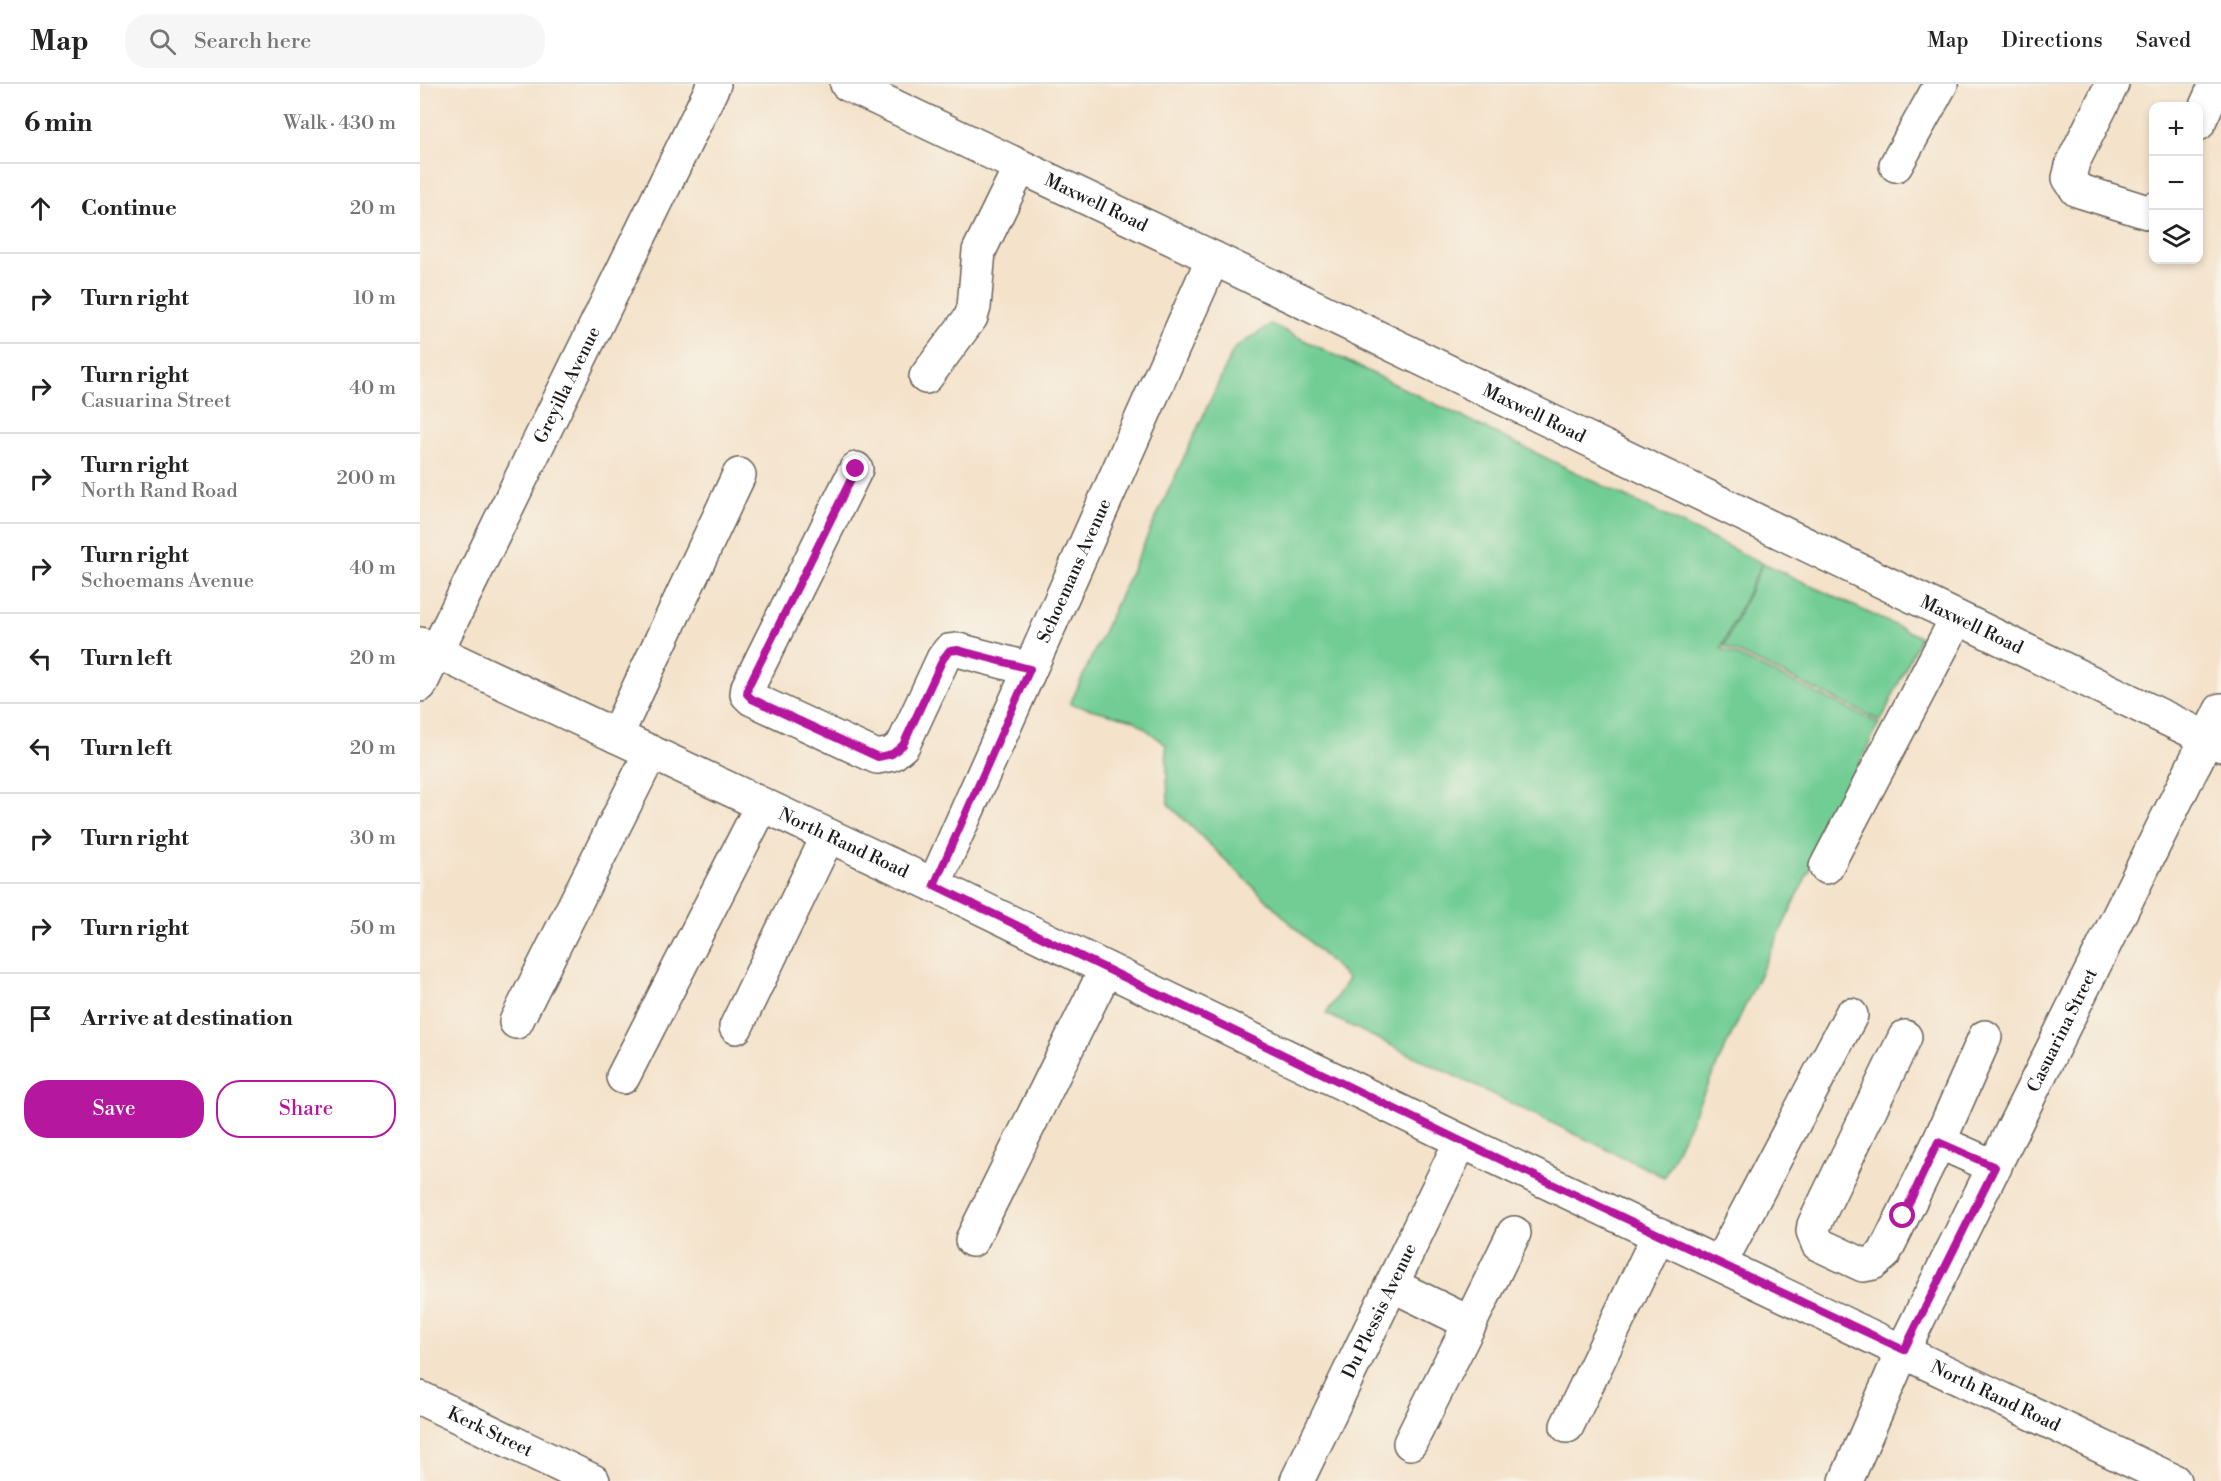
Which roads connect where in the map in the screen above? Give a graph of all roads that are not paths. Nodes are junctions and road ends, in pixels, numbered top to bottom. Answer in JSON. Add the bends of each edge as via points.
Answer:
{"nodes":[{"id":1,"x":714,"y":84,"type":"edge"},
{"id":2,"x":847,"y":84,"type":"edge"},
{"id":3,"x":1941,"y":84,"type":"edge"},
{"id":4,"x":2112,"y":84,"type":"edge"},
{"id":5,"x":2216,"y":84,"type":"edge"},
{"id":6,"x":2203,"y":114,"type":"edge"},
{"id":7,"x":1896,"y":165,"type":"dead end"},
{"id":8,"x":1020,"y":167,"type":"junction"},
{"id":9,"x":2152,"y":210,"type":"edge"},
{"id":10,"x":1213,"y":258,"type":"junction"},
{"id":11,"x":926,"y":377,"type":"dead end"},
{"id":12,"x":856,"y":469,"type":"dead end"},
{"id":13,"x":739,"y":475,"type":"dead end"},
{"id":14,"x":1957,"y":618,"type":"junction"},
{"id":15,"x":428,"y":648,"type":"edge"},
{"id":16,"x":1030,"y":669,"type":"junction"},
{"id":17,"x":420,"y":685,"type":"edge"},
{"id":18,"x":2217,"y":732,"type":"edge"},
{"id":19,"x":616,"y":736,"type":"junction"},
{"id":20,"x":651,"y":752,"type":"junction"},
{"id":21,"x":762,"y":805,"type":"junction"},
{"id":22,"x":828,"y":836,"type":"junction"},
{"id":23,"x":1826,"y":867,"type":"dead end"},
{"id":24,"x":934,"y":885,"type":"junction"},
{"id":25,"x":1107,"y":969,"type":"junction"},
{"id":26,"x":1851,"y":1015,"type":"dead end"},
{"id":27,"x":516,"y":1022,"type":"dead end"},
{"id":28,"x":736,"y":1027,"type":"dead end"},
{"id":29,"x":1905,"y":1037,"type":"dead end"},
{"id":30,"x":1985,"y":1037,"type":"dead end"},
{"id":31,"x":623,"y":1077,"type":"dead end"},
{"id":32,"x":1461,"y":1141,"type":"junction"},
{"id":33,"x":1938,"y":1142,"type":"junction"},
{"id":34,"x":1995,"y":1167,"type":"junction"},
{"id":35,"x":1514,"y":1233,"type":"dead end"},
{"id":36,"x":1659,"y":1234,"type":"junction"},
{"id":37,"x":972,"y":1240,"type":"dead end"},
{"id":38,"x":1720,"y":1263,"type":"junction"},
{"id":39,"x":1392,"y":1285,"type":"junction"},
{"id":40,"x":1470,"y":1323,"type":"junction"},
{"id":41,"x":1904,"y":1350,"type":"junction"},
{"id":42,"x":420,"y":1398,"type":"edge"},
{"id":43,"x":1567,"y":1426,"type":"dead end"},
{"id":44,"x":1410,"y":1443,"type":"dead end"},
{"id":45,"x":593,"y":1481,"type":"edge"},
{"id":46,"x":1297,"y":1481,"type":"edge"},
{"id":47,"x":1846,"y":1481,"type":"edge"},
{"id":48,"x":2174,"y":1481,"type":"edge"}],
"edges":[{"from":1,"to":15,"type":"street","name":"Greyilla Avenue"},
{"from":2,"to":8,"type":"street","name":"Maxwell Road"},
{"from":3,"to":7,"type":"street"},
{"from":4,"to":9,"type":"street","via":[[2073,162],[2069,178],[2077,190],[2147,212]]},
{"from":5,"to":6,"type":"street"},
{"from":8,"to":10,"type":"street","name":"Maxwell Road"},
{"from":8,"to":11,"type":"street","via":[[979,251],[971,317]]},
{"from":10,"to":14,"type":"street","name":"Maxwell Road"},
{"from":10,"to":16,"type":"street","name":"Schoemans Avenue"},
{"from":12,"to":16,"type":"street","via":[[747,694],[878,757],[892,754],[903,745],[949,651]]},
{"from":13,"to":19,"type":"street"},
{"from":14,"to":18,"type":"street","name":"Maxwell Road"},
{"from":14,"to":23,"type":"street"},
{"from":15,"to":17,"type":"street","name":"Greyilla Avenue"},
{"from":15,"to":19,"type":"street","name":"North Rand Road"},
{"from":16,"to":24,"type":"street","name":"Schoemans Avenue"},
{"from":18,"to":34,"type":"street","name":"Casuarina Street"},
{"from":19,"to":20,"type":"street","name":"North Rand Road"},
{"from":20,"to":21,"type":"street","name":"North Rand Road"},
{"from":20,"to":27,"type":"street"},
{"from":21,"to":22,"type":"street","name":"North Rand Road"},
{"from":21,"to":31,"type":"street"},
{"from":22,"to":24,"type":"street","name":"North Rand Road"},
{"from":22,"to":28,"type":"street"},
{"from":24,"to":25,"type":"street","name":"North Rand Road"},
{"from":25,"to":32,"type":"street","name":"North Rand Road"},
{"from":25,"to":37,"type":"street"},
{"from":26,"to":38,"type":"street"},
{"from":29,"to":33,"type":"street","via":[[1814,1226],[1818,1244],[1863,1265],[1884,1254]]},
{"from":30,"to":33,"type":"street"},
{"from":32,"to":36,"type":"street","name":"North Rand Road"},
{"from":32,"to":39,"type":"street","name":"Du Plessis Avenue"},
{"from":33,"to":34,"type":"street"},
{"from":34,"to":41,"type":"street","name":"Casuarina Street"},
{"from":35,"to":40,"type":"street"},
{"from":36,"to":38,"type":"street","name":"North Rand Road"},
{"from":36,"to":43,"type":"street"},
{"from":38,"to":41,"type":"street","name":"North Rand Road"},
{"from":39,"to":40,"type":"street"},
{"from":39,"to":46,"type":"street","name":"Du Plessis Avenue"},
{"from":40,"to":44,"type":"street"},
{"from":41,"to":47,"type":"street","name":"Casuarina Street"},
{"from":41,"to":48,"type":"street","name":"North Rand Road"},
{"from":42,"to":45,"type":"street","name":"Kerk Street"}]}
